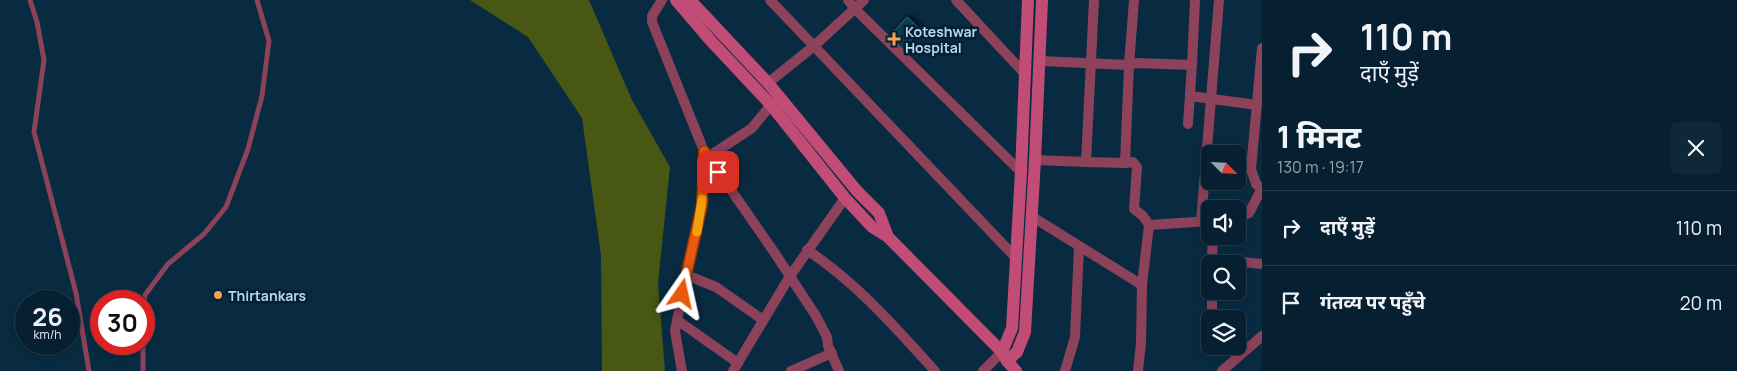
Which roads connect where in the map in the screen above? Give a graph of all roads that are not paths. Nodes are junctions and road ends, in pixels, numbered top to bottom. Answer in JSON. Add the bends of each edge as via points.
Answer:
{"nodes":[{"id":1,"x":30,"y":0,"type":"edge"},
{"id":2,"x":257,"y":0,"type":"edge"},
{"id":3,"x":662,"y":0,"type":"edge"},
{"id":4,"x":676,"y":0,"type":"edge"},
{"id":5,"x":690,"y":0,"type":"edge"},
{"id":6,"x":770,"y":0,"type":"edge"},
{"id":7,"x":848,"y":0,"type":"edge"},
{"id":8,"x":864,"y":0,"type":"edge"},
{"id":9,"x":956,"y":0,"type":"edge"},
{"id":10,"x":1028,"y":0,"type":"edge"},
{"id":11,"x":1042,"y":0,"type":"edge"},
{"id":12,"x":1094,"y":0,"type":"edge"},
{"id":13,"x":1134,"y":0,"type":"edge"},
{"id":14,"x":1194,"y":0,"type":"edge"},
{"id":15,"x":1219,"y":0,"type":"edge"},
{"id":16,"x":855,"y":9,"type":"junction"},
{"id":17,"x":814,"y":46,"type":"junction"},
{"id":18,"x":1262,"y":48,"type":"edge"},
{"id":19,"x":1040,"y":61,"type":"junction"},
{"id":20,"x":1090,"y":63,"type":"junction"},
{"id":21,"x":1129,"y":65,"type":"junction"},
{"id":22,"x":1192,"y":65,"type":"junction"},
{"id":23,"x":1025,"y":74,"type":"junction"},
{"id":24,"x":768,"y":83,"type":"junction"},
{"id":25,"x":1190,"y":96,"type":"junction"},
{"id":26,"x":1211,"y":99,"type":"junction"},
{"id":27,"x":771,"y":105,"type":"junction"},
{"id":28,"x":1257,"y":105,"type":"junction"},
{"id":29,"x":1188,"y":124,"type":"dead end"},
{"id":30,"x":706,"y":154,"type":"junction"},
{"id":31,"x":1035,"y":160,"type":"junction"},
{"id":32,"x":1086,"y":162,"type":"junction"},
{"id":33,"x":1125,"y":163,"type":"junction"},
{"id":34,"x":1021,"y":172,"type":"junction"},
{"id":35,"x":1262,"y":188,"type":"edge"},
{"id":36,"x":845,"y":198,"type":"junction"},
{"id":37,"x":1207,"y":200,"type":"edge"},
{"id":38,"x":1246,"y":214,"type":"edge"},
{"id":39,"x":1031,"y":216,"type":"junction"},
{"id":40,"x":1201,"y":222,"type":"edge"},
{"id":41,"x":1149,"y":225,"type":"junction"},
{"id":42,"x":888,"y":237,"type":"junction"},
{"id":43,"x":1079,"y":246,"type":"junction"},
{"id":44,"x":807,"y":250,"type":"junction"},
{"id":45,"x":1016,"y":258,"type":"junction"},
{"id":46,"x":1246,"y":263,"type":"edge"},
{"id":47,"x":1262,"y":264,"type":"edge"},
{"id":48,"x":686,"y":275,"type":"junction"},
{"id":49,"x":790,"y":276,"type":"junction"},
{"id":50,"x":1142,"y":285,"type":"junction"},
{"id":51,"x":149,"y":290,"type":"edge"},
{"id":52,"x":1212,"y":300,"type":"edge"},
{"id":53,"x":1212,"y":310,"type":"dead end"},
{"id":54,"x":677,"y":320,"type":"junction"},
{"id":55,"x":763,"y":320,"type":"junction"},
{"id":56,"x":1262,"y":336,"type":"edge"},
{"id":57,"x":832,"y":353,"type":"junction"},
{"id":58,"x":143,"y":355,"type":"edge"},
{"id":59,"x":1004,"y":357,"type":"junction"},
{"id":60,"x":735,"y":367,"type":"edge"},
{"id":61,"x":89,"y":371,"type":"edge"},
{"id":62,"x":143,"y":371,"type":"edge"},
{"id":63,"x":682,"y":371,"type":"edge"},
{"id":64,"x":791,"y":371,"type":"edge"},
{"id":65,"x":839,"y":371,"type":"edge"},
{"id":66,"x":935,"y":371,"type":"edge"},
{"id":67,"x":983,"y":371,"type":"edge"},
{"id":68,"x":1016,"y":371,"type":"edge"},
{"id":69,"x":1065,"y":371,"type":"edge"},
{"id":70,"x":1138,"y":371,"type":"edge"},
{"id":71,"x":1222,"y":371,"type":"edge"}],
"edges":[{"from":1,"to":61,"type":"lane","via":[[44,60],[34,132],[76,293]]},
{"from":2,"to":51,"type":"lane","via":[[269,41],[262,96],[248,149],[226,207],[204,234],[168,264]]},
{"from":3,"to":30,"type":"street","via":[[652,22]]},
{"from":4,"to":27,"type":"street"},
{"from":5,"to":24,"type":"street"},
{"from":6,"to":17,"type":"street"},
{"from":7,"to":16,"type":"street"},
{"from":8,"to":16,"type":"street"},
{"from":9,"to":23,"type":"street"},
{"from":10,"to":23,"type":"street"},
{"from":11,"to":19,"type":"street"},
{"from":12,"to":20,"type":"street"},
{"from":13,"to":21,"type":"street"},
{"from":14,"to":22,"type":"street"},
{"from":15,"to":26,"type":"street"},
{"from":16,"to":17,"type":"street"},
{"from":16,"to":34,"type":"street"},
{"from":17,"to":24,"type":"street"},
{"from":17,"to":45,"type":"street"},
{"from":18,"to":28,"type":"street"},
{"from":19,"to":20,"type":"street"},
{"from":19,"to":31,"type":"street"},
{"from":20,"to":21,"type":"street"},
{"from":20,"to":32,"type":"street"},
{"from":21,"to":22,"type":"street","via":[[1137,62]]},
{"from":21,"to":33,"type":"street"},
{"from":22,"to":25,"type":"street"},
{"from":23,"to":34,"type":"street"},
{"from":24,"to":42,"type":"street","via":[[878,213]]},
{"from":25,"to":26,"type":"street"},
{"from":25,"to":29,"type":"street"},
{"from":26,"to":28,"type":"street"},
{"from":26,"to":37,"type":"street"},
{"from":27,"to":30,"type":"street","via":[[752,128]]},
{"from":27,"to":36,"type":"street"},
{"from":28,"to":35,"type":"street","via":[[1251,169],[1256,184]]},
{"from":30,"to":48,"type":"street","via":[[702,205]]},
{"from":30,"to":49,"type":"street"},
{"from":31,"to":32,"type":"street"},
{"from":31,"to":39,"type":"street"},
{"from":32,"to":33,"type":"street"},
{"from":33,"to":41,"type":"street","via":[[1133,162],[1137,167],[1134,209]]},
{"from":34,"to":45,"type":"street"},
{"from":35,"to":38,"type":"street"},
{"from":36,"to":42,"type":"street","via":[[872,227]]},
{"from":36,"to":44,"type":"street"},
{"from":39,"to":43,"type":"street"},
{"from":39,"to":59,"type":"street","via":[[1025,332],[1017,352]]},
{"from":40,"to":41,"type":"street"},
{"from":41,"to":50,"type":"street"},
{"from":42,"to":59,"type":"street"},
{"from":43,"to":50,"type":"street"},
{"from":43,"to":69,"type":"street","via":[[1075,337]]},
{"from":44,"to":49,"type":"street"},
{"from":44,"to":66,"type":"street","via":[[823,260],[884,315]]},
{"from":45,"to":59,"type":"street","via":[[1012,328]]},
{"from":46,"to":47,"type":"street"},
{"from":48,"to":54,"type":"street"},
{"from":48,"to":55,"type":"street","via":[[716,287]]},
{"from":49,"to":55,"type":"street"},
{"from":49,"to":57,"type":"street","via":[[816,316]]},
{"from":50,"to":70,"type":"street"},
{"from":52,"to":53,"type":"street"},
{"from":54,"to":60,"type":"street"},
{"from":54,"to":63,"type":"street","via":[[675,331]]},
{"from":55,"to":60,"type":"street"},
{"from":56,"to":71,"type":"street"},
{"from":57,"to":64,"type":"street"},
{"from":57,"to":65,"type":"street"},
{"from":58,"to":62,"type":"lane"},
{"from":59,"to":67,"type":"street"},
{"from":59,"to":68,"type":"street"}]}
